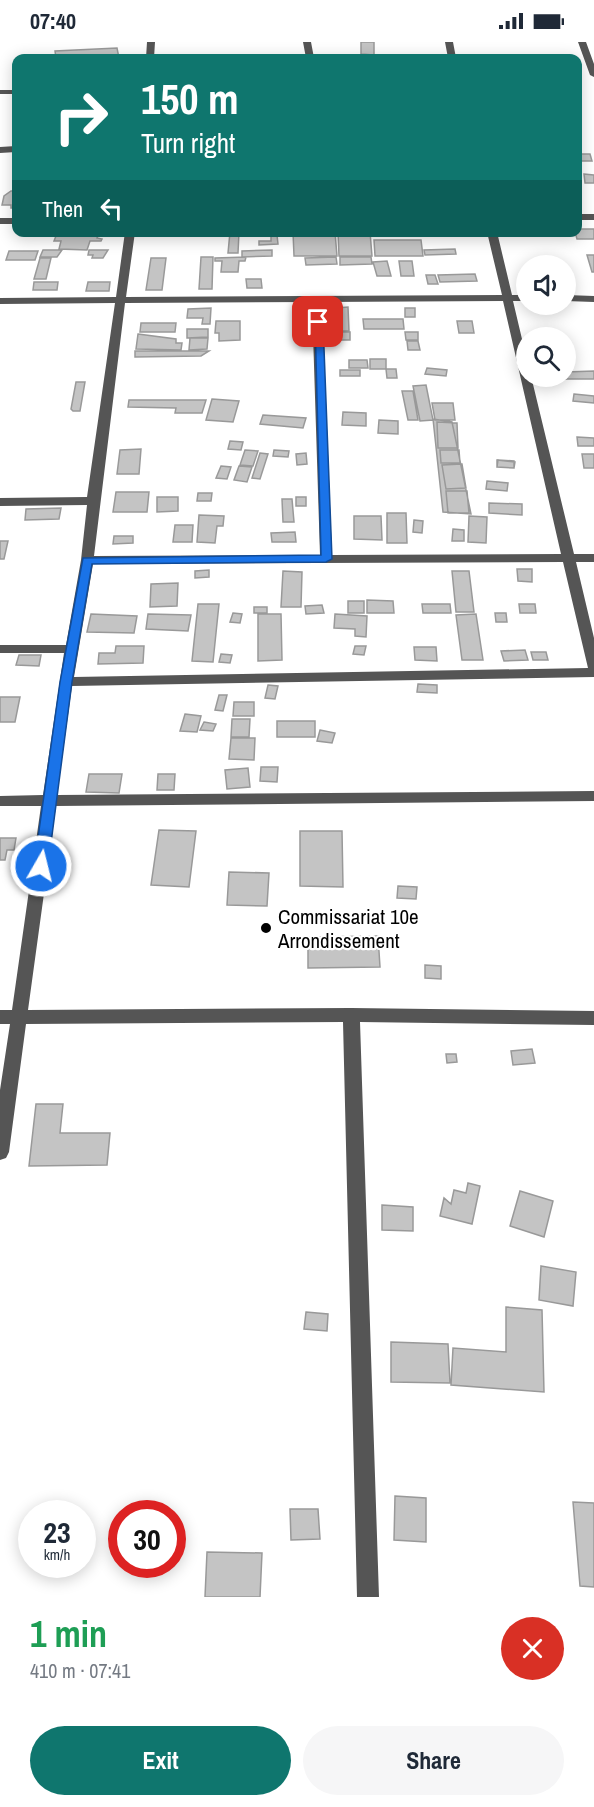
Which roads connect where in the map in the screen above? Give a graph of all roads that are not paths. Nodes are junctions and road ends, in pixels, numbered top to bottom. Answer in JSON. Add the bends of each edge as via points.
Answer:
{"nodes":[{"id":1,"x":582,"y":42,"type":"edge"},
{"id":2,"x":594,"y":75,"type":"edge"},
{"id":3,"x":129,"y":237,"type":"edge"},
{"id":4,"x":493,"y":237,"type":"edge"},
{"id":5,"x":508,"y":298,"type":"junction"},
{"id":6,"x":516,"y":298,"type":"edge"},
{"id":7,"x":576,"y":298,"type":"edge"},
{"id":8,"x":317,"y":299,"type":"junction"},
{"id":9,"x":594,"y":299,"type":"edge"},
{"id":10,"x":120,"y":300,"type":"junction"},
{"id":11,"x":0,"y":301,"type":"edge"},
{"id":12,"x":93,"y":501,"type":"junction"},
{"id":13,"x":0,"y":502,"type":"edge"},
{"id":14,"x":568,"y":558,"type":"junction"},
{"id":15,"x":594,"y":558,"type":"edge"},
{"id":16,"x":326,"y":559,"type":"junction"},
{"id":17,"x":87,"y":561,"type":"junction"},
{"id":18,"x":0,"y":649,"type":"edge"},
{"id":19,"x":72,"y":649,"type":"junction"},
{"id":20,"x":594,"y":666,"type":"edge"},
{"id":21,"x":594,"y":672,"type":"edge"},
{"id":22,"x":66,"y":682,"type":"junction"},
{"id":23,"x":594,"y":796,"type":"edge"},
{"id":24,"x":0,"y":801,"type":"edge"},
{"id":25,"x":51,"y":801,"type":"junction"},
{"id":26,"x":351,"y":1015,"type":"junction"},
{"id":27,"x":0,"y":1017,"type":"edge"},
{"id":28,"x":19,"y":1017,"type":"junction"},
{"id":29,"x":594,"y":1018,"type":"edge"},
{"id":30,"x":0,"y":1152,"type":"edge"},
{"id":31,"x":368,"y":1597,"type":"edge"}],
"edges":[{"from":1,"to":2,"type":"street"},
{"from":3,"to":10,"type":"street"},
{"from":4,"to":5,"type":"street"},
{"from":5,"to":6,"type":"street"},
{"from":5,"to":8,"type":"street"},
{"from":5,"to":14,"type":"street"},
{"from":7,"to":9,"type":"street"},
{"from":8,"to":10,"type":"street"},
{"from":8,"to":16,"type":"street"},
{"from":10,"to":11,"type":"street"},
{"from":10,"to":12,"type":"street"},
{"from":12,"to":13,"type":"street"},
{"from":12,"to":17,"type":"street"},
{"from":14,"to":15,"type":"street"},
{"from":14,"to":16,"type":"street"},
{"from":14,"to":20,"type":"street"},
{"from":16,"to":17,"type":"street"},
{"from":17,"to":19,"type":"street"},
{"from":18,"to":19,"type":"street"},
{"from":19,"to":22,"type":"street"},
{"from":21,"to":22,"type":"street"},
{"from":22,"to":25,"type":"street"},
{"from":23,"to":25,"type":"street"},
{"from":24,"to":25,"type":"street"},
{"from":25,"to":28,"type":"street"},
{"from":26,"to":28,"type":"street"},
{"from":26,"to":29,"type":"street"},
{"from":26,"to":31,"type":"street"},
{"from":27,"to":28,"type":"street"},
{"from":28,"to":30,"type":"street"}]}
